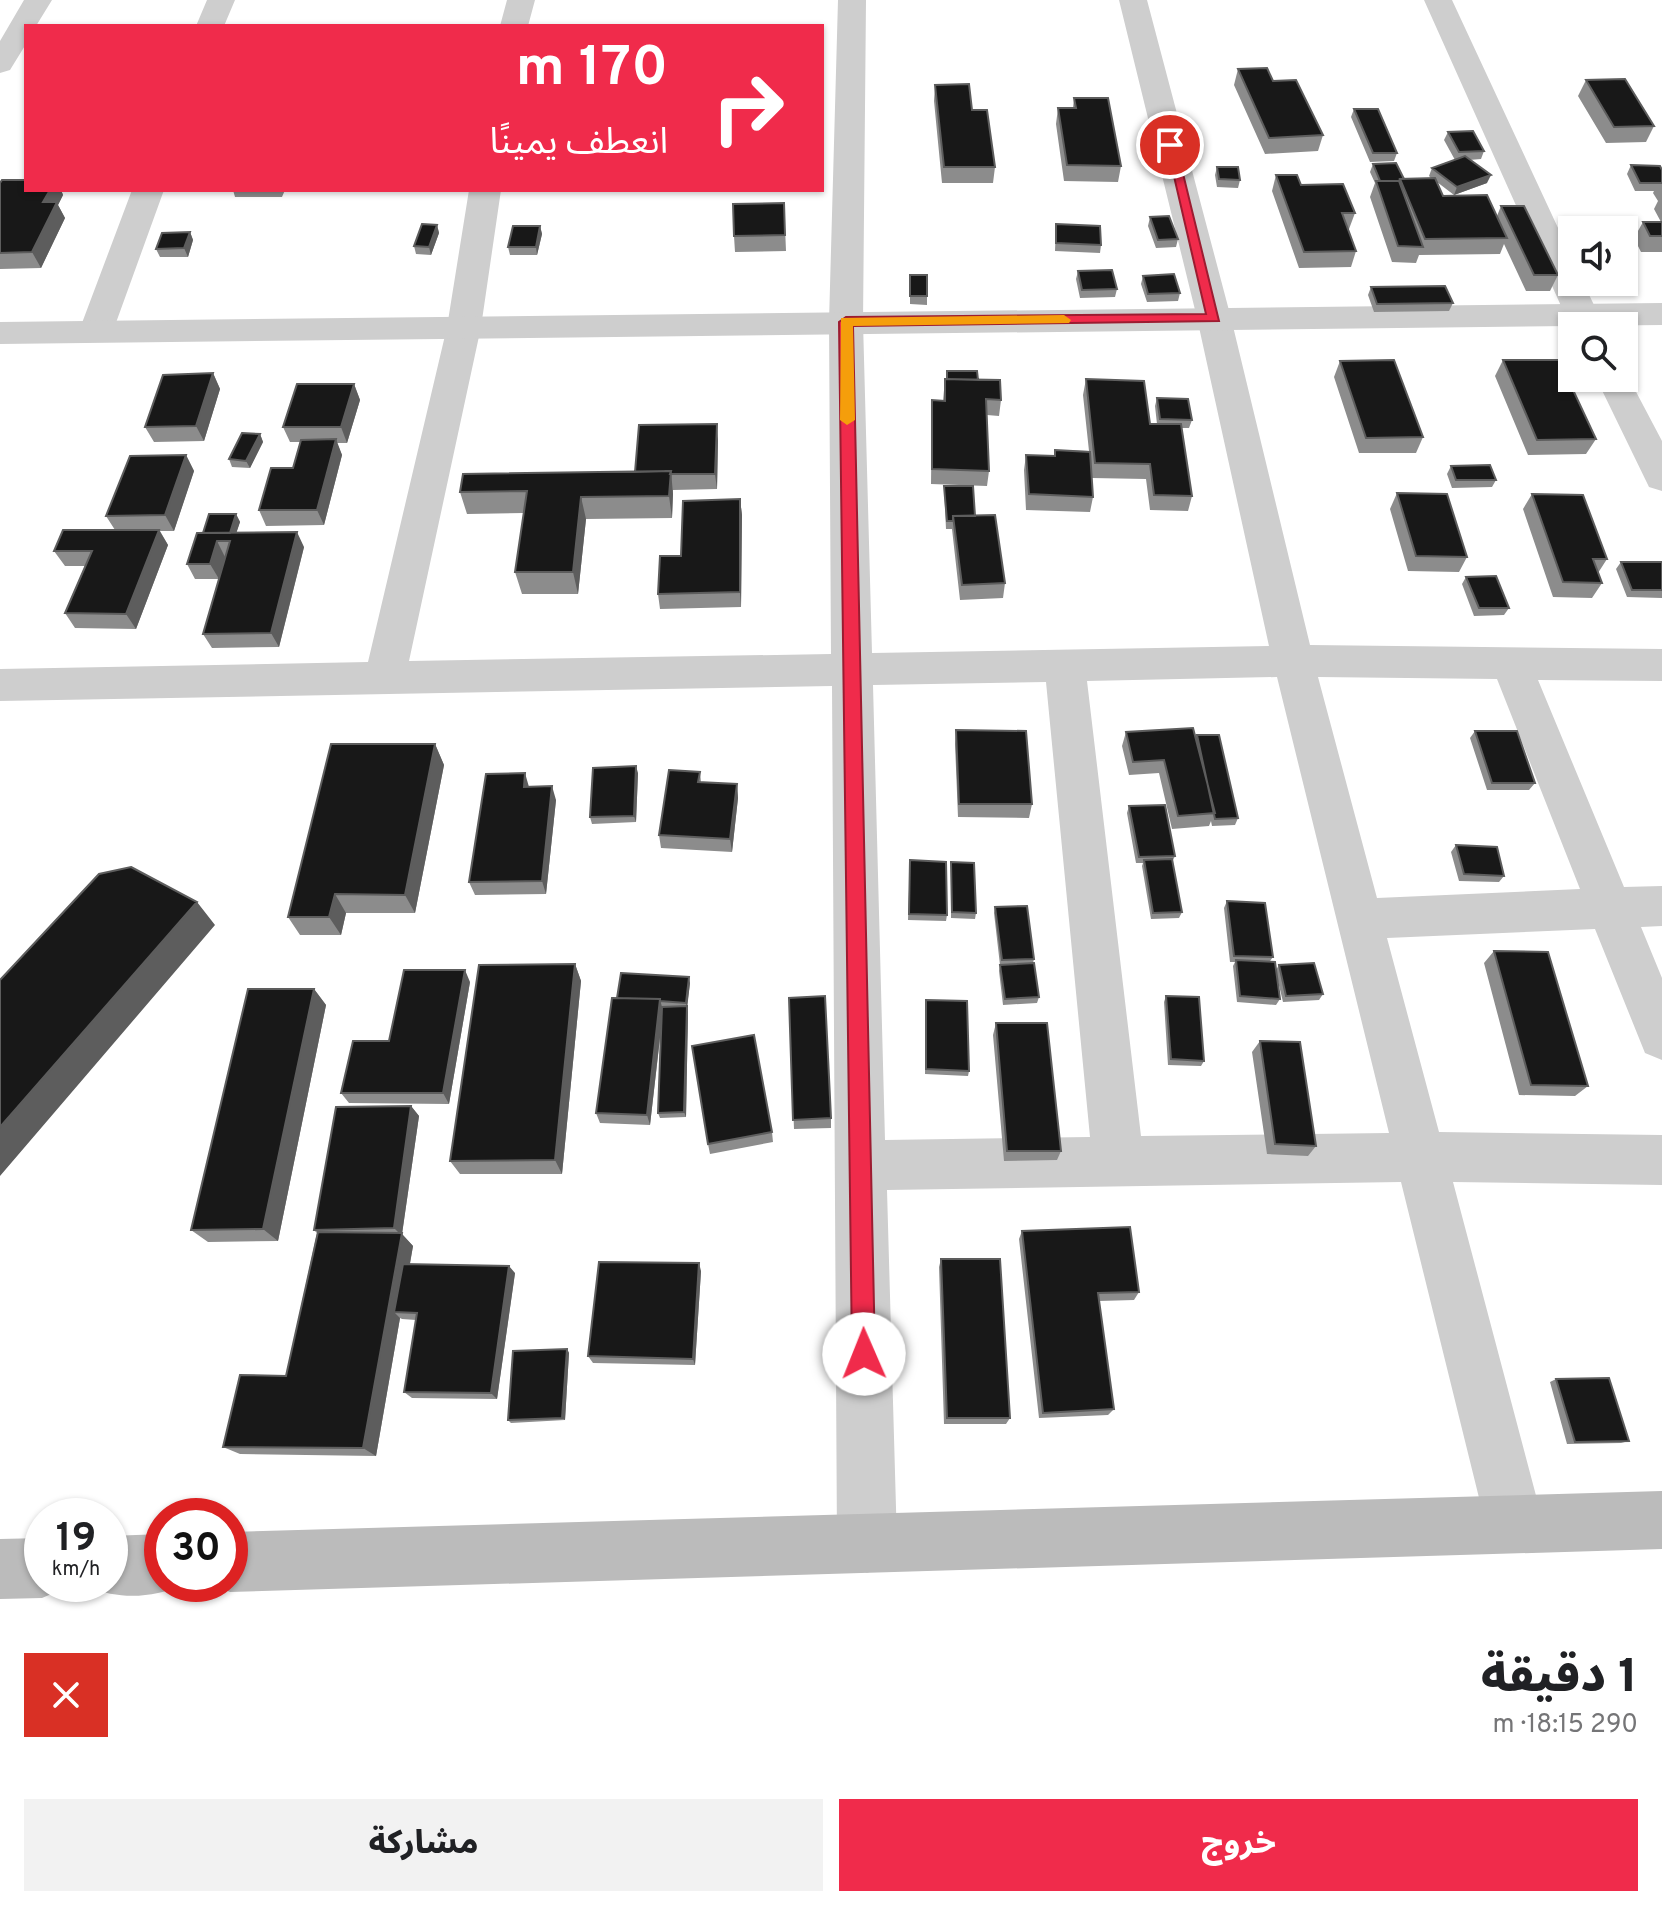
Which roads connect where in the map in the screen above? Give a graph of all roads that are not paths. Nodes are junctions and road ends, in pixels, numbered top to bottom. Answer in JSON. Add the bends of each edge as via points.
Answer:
{"nodes":[{"id":1,"x":38,"y":0,"type":"edge"},
{"id":2,"x":221,"y":0,"type":"edge"},
{"id":3,"x":521,"y":0,"type":"edge"},
{"id":4,"x":852,"y":0,"type":"edge"},
{"id":5,"x":1133,"y":0,"type":"edge"},
{"id":6,"x":1438,"y":0,"type":"edge"},
{"id":7,"x":25,"y":24,"type":"edge"},
{"id":8,"x":211,"y":24,"type":"edge"},
{"id":9,"x":515,"y":24,"type":"edge"},
{"id":10,"x":24,"y":27,"type":"edge"},
{"id":11,"x":8,"y":57,"type":"edge"},
{"id":12,"x":147,"y":192,"type":"edge"},
{"id":13,"x":485,"y":192,"type":"edge"},
{"id":14,"x":1580,"y":312,"type":"edge"},
{"id":15,"x":1662,"y":314,"type":"edge"},
{"id":16,"x":1638,"y":316,"type":"edge"},
{"id":17,"x":1214,"y":318,"type":"junction"},
{"id":18,"x":1558,"y":320,"type":"edge"},
{"id":19,"x":846,"y":322,"type":"junction"},
{"id":20,"x":464,"y":327,"type":"junction"},
{"id":21,"x":96,"y":331,"type":"junction"},
{"id":22,"x":0,"y":333,"type":"edge"},
{"id":23,"x":1620,"y":392,"type":"edge"},
{"id":24,"x":1662,"y":478,"type":"edge"},
{"id":25,"x":1293,"y":661,"type":"junction"},
{"id":26,"x":1510,"y":661,"type":"junction"},
{"id":27,"x":1662,"y":665,"type":"edge"},
{"id":28,"x":1065,"y":667,"type":"junction"},
{"id":29,"x":851,"y":671,"type":"junction"},
{"id":30,"x":385,"y":679,"type":"junction"},
{"id":31,"x":0,"y":685,"type":"edge"},
{"id":32,"x":1662,"y":906,"type":"edge"},
{"id":33,"x":1611,"y":908,"type":"junction"},
{"id":34,"x":1360,"y":919,"type":"junction"},
{"id":35,"x":1662,"y":1037,"type":"edge"},
{"id":36,"x":1421,"y":1157,"type":"junction"},
{"id":37,"x":1662,"y":1160,"type":"edge"},
{"id":38,"x":1118,"y":1161,"type":"junction"},
{"id":39,"x":861,"y":1165,"type":"junction"},
{"id":40,"x":1662,"y":1520,"type":"edge"},
{"id":41,"x":1514,"y":1522,"type":"junction"},
{"id":42,"x":867,"y":1543,"type":"junction"},
{"id":43,"x":248,"y":1561,"type":"edge"},
{"id":44,"x":24,"y":1568,"type":"edge"},
{"id":45,"x":0,"y":1569,"type":"edge"}],
"edges":[{"from":1,"to":7,"type":"street"},
{"from":2,"to":8,"type":"street"},
{"from":3,"to":9,"type":"street"},
{"from":4,"to":19,"type":"street"},
{"from":5,"to":17,"type":"street"},
{"from":6,"to":14,"type":"street"},
{"from":10,"to":11,"type":"street"},
{"from":12,"to":21,"type":"street"},
{"from":13,"to":20,"type":"street"},
{"from":15,"to":16,"type":"street"},
{"from":17,"to":18,"type":"street"},
{"from":17,"to":19,"type":"street"},
{"from":17,"to":25,"type":"street"},
{"from":19,"to":20,"type":"street"},
{"from":19,"to":29,"type":"street"},
{"from":20,"to":21,"type":"street"},
{"from":20,"to":30,"type":"street"},
{"from":21,"to":22,"type":"street"},
{"from":23,"to":24,"type":"street"},
{"from":25,"to":26,"type":"street"},
{"from":25,"to":28,"type":"street"},
{"from":25,"to":34,"type":"street"},
{"from":26,"to":27,"type":"street"},
{"from":26,"to":33,"type":"street"},
{"from":28,"to":29,"type":"street"},
{"from":28,"to":38,"type":"street"},
{"from":29,"to":30,"type":"street"},
{"from":29,"to":39,"type":"street"},
{"from":30,"to":31,"type":"street"},
{"from":32,"to":33,"type":"street"},
{"from":33,"to":34,"type":"street"},
{"from":33,"to":35,"type":"street"},
{"from":34,"to":36,"type":"street"},
{"from":36,"to":37,"type":"street"},
{"from":36,"to":38,"type":"street"},
{"from":36,"to":41,"type":"street"},
{"from":38,"to":39,"type":"street"},
{"from":39,"to":42,"type":"street"},
{"from":40,"to":41,"type":"main road"},
{"from":41,"to":42,"type":"main road"},
{"from":42,"to":43,"type":"main road"},
{"from":44,"to":45,"type":"main road"}]}
